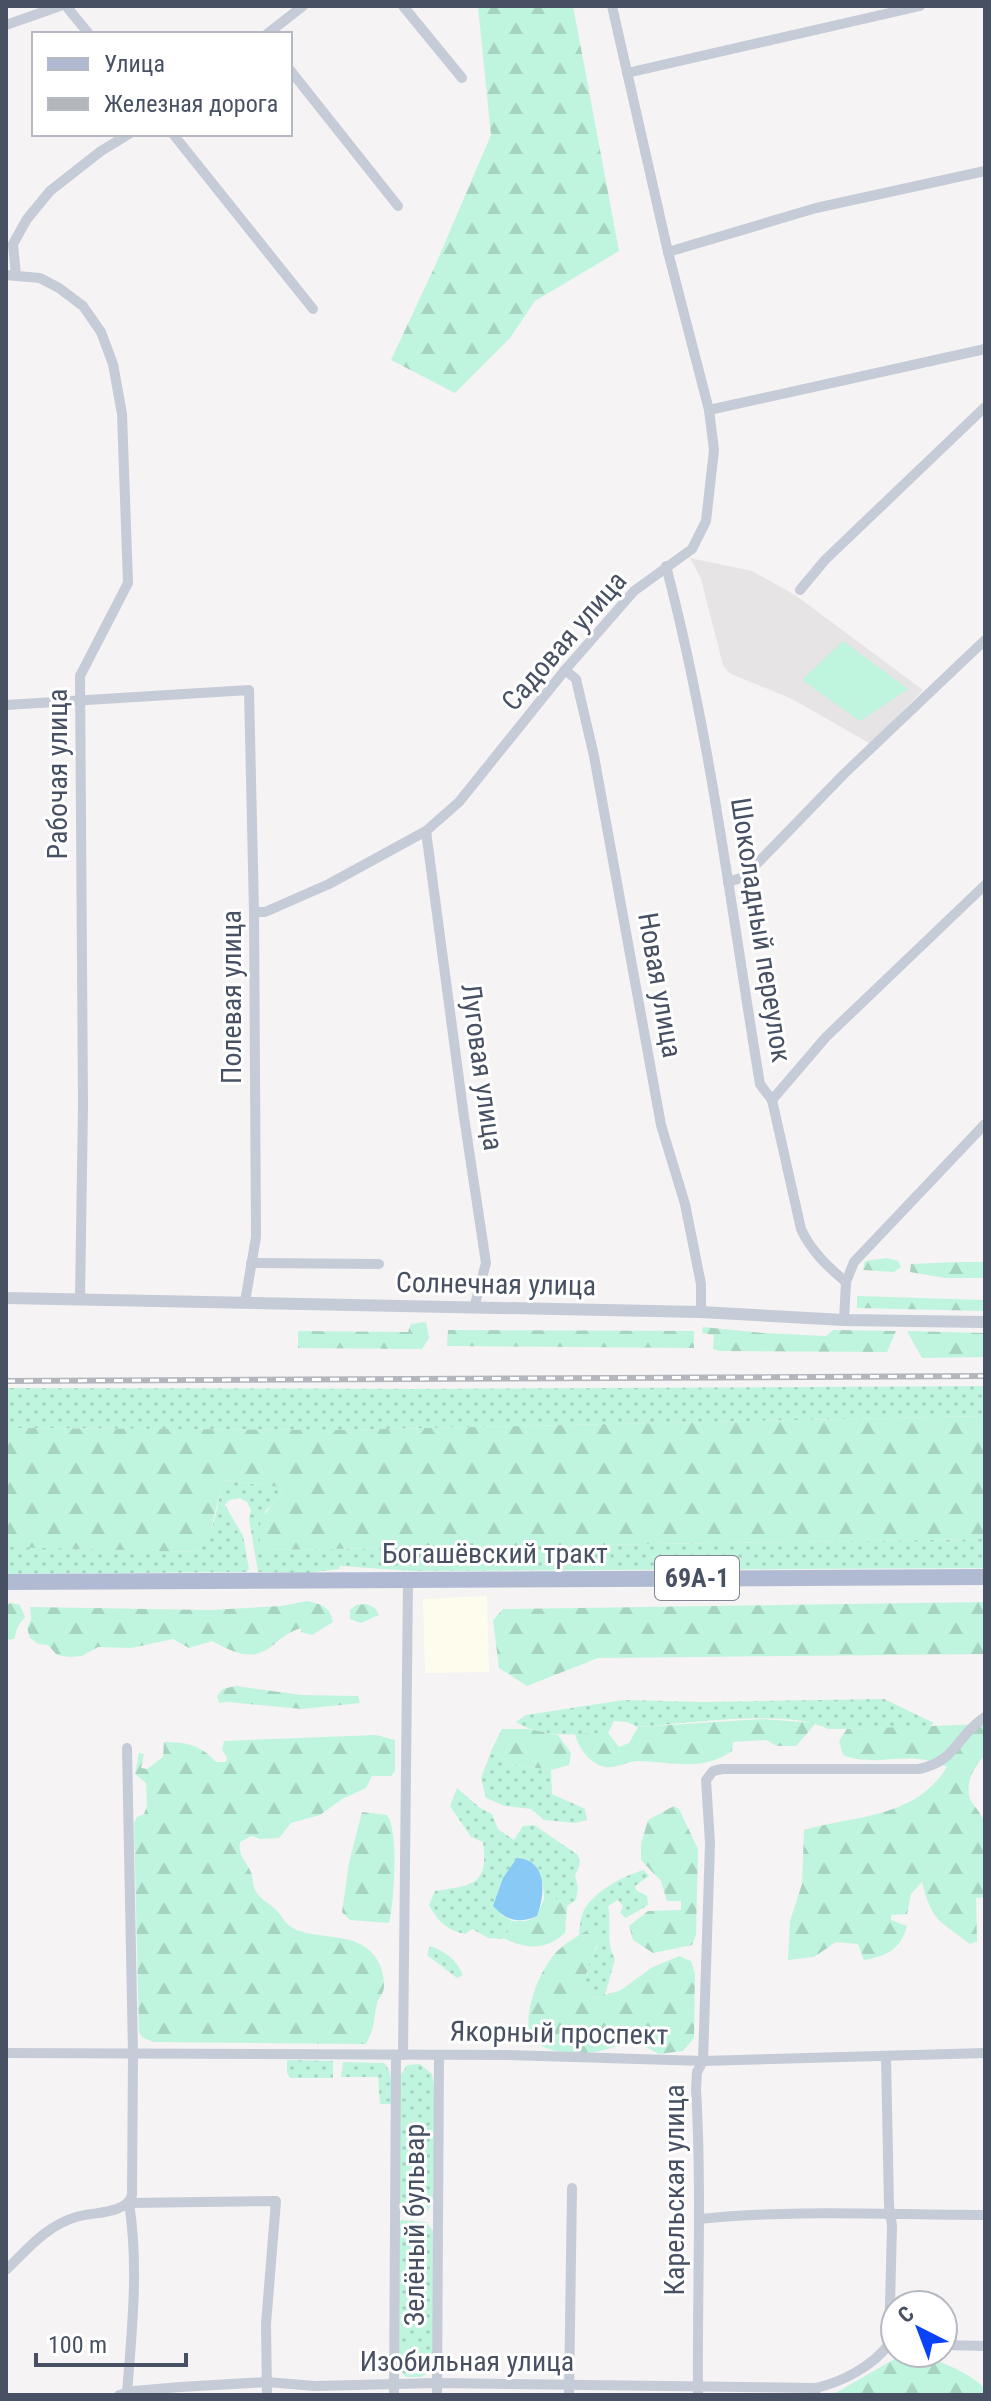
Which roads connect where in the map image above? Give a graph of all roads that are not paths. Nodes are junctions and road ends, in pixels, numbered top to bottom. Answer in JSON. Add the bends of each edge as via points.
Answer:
{"nodes":[{"id":1,"x":63,"y":6,"type":"edge"},
{"id":2,"x":303,"y":6,"type":"edge"},
{"id":3,"x":403,"y":6,"type":"edge"},
{"id":4,"x":612,"y":6,"type":"edge"},
{"id":5,"x":920,"y":6,"type":"edge"},
{"id":6,"x":6,"y":25,"type":"edge"},
{"id":7,"x":87,"y":32,"type":"edge"},
{"id":8,"x":270,"y":32,"type":"edge"},
{"id":9,"x":292,"y":73,"type":"edge"},
{"id":10,"x":627,"y":73,"type":"junction"},
{"id":11,"x":462,"y":78,"type":"dead end"},
{"id":12,"x":126,"y":136,"type":"edge"},
{"id":13,"x":175,"y":136,"type":"edge"},
{"id":14,"x":985,"y":171,"type":"edge"},
{"id":15,"x":398,"y":206,"type":"dead end"},
{"id":16,"x":668,"y":252,"type":"junction"},
{"id":17,"x":11,"y":275,"type":"edge"},
{"id":18,"x":313,"y":309,"type":"dead end"},
{"id":19,"x":985,"y":349,"type":"edge"},
{"id":20,"x":985,"y":407,"type":"edge"},
{"id":21,"x":709,"y":410,"type":"junction"},
{"id":22,"x":666,"y":566,"type":"junction"},
{"id":23,"x":800,"y":590,"type":"dead end"},
{"id":24,"x":985,"y":640,"type":"edge"},
{"id":25,"x":565,"y":670,"type":"junction"},
{"id":26,"x":80,"y":700,"type":"junction"},
{"id":27,"x":6,"y":705,"type":"edge"},
{"id":28,"x":426,"y":831,"type":"junction"},
{"id":29,"x":728,"y":882,"type":"junction"},
{"id":30,"x":985,"y":885,"type":"edge"},
{"id":31,"x":254,"y":912,"type":"junction"},
{"id":32,"x":772,"y":1100,"type":"junction"},
{"id":33,"x":985,"y":1124,"type":"edge"},
{"id":34,"x":251,"y":1263,"type":"junction"},
{"id":35,"x":379,"y":1264,"type":"dead end"},
{"id":36,"x":846,"y":1282,"type":"junction"},
{"id":37,"x":6,"y":1298,"type":"edge"},
{"id":38,"x":80,"y":1299,"type":"junction"},
{"id":39,"x":245,"y":1302,"type":"junction"},
{"id":40,"x":474,"y":1308,"type":"junction"},
{"id":41,"x":701,"y":1312,"type":"junction"},
{"id":42,"x":844,"y":1320,"type":"junction"},
{"id":43,"x":985,"y":1322,"type":"edge"},
{"id":44,"x":985,"y":1577,"type":"edge"},
{"id":45,"x":408,"y":1580,"type":"junction"},
{"id":46,"x":6,"y":1582,"type":"edge"},
{"id":47,"x":985,"y":1717,"type":"edge"},
{"id":48,"x":127,"y":1748,"type":"dead end"},
{"id":49,"x":6,"y":2053,"type":"edge"},
{"id":50,"x":985,"y":2053,"type":"edge"},
{"id":51,"x":133,"y":2054,"type":"junction"},
{"id":52,"x":439,"y":2055,"type":"junction"},
{"id":53,"x":399,"y":2056,"type":"junction"},
{"id":54,"x":886,"y":2056,"type":"junction"},
{"id":55,"x":703,"y":2061,"type":"junction"},
{"id":56,"x":572,"y":2188,"type":"dead end"},
{"id":57,"x":129,"y":2203,"type":"junction"},
{"id":58,"x":891,"y":2215,"type":"junction"},
{"id":59,"x":985,"y":2215,"type":"edge"},
{"id":60,"x":699,"y":2219,"type":"junction"},
{"id":61,"x":6,"y":2270,"type":"edge"},
{"id":62,"x":892,"y":2289,"type":"edge"},
{"id":63,"x":959,"y":2345,"type":"edge"},
{"id":64,"x":985,"y":2346,"type":"edge"},
{"id":65,"x":879,"y":2358,"type":"edge"},
{"id":66,"x":267,"y":2382,"type":"junction"},
{"id":67,"x":394,"y":2389,"type":"edge"},
{"id":68,"x":437,"y":2389,"type":"edge"},
{"id":69,"x":569,"y":2390,"type":"edge"},
{"id":70,"x":698,"y":2390,"type":"edge"},
{"id":71,"x":816,"y":2392,"type":"edge"},
{"id":72,"x":123,"y":2394,"type":"edge"},
{"id":73,"x":267,"y":2395,"type":"edge"}],
"edges":[{"from":1,"to":6,"type":"street"},
{"from":1,"to":7,"type":"street"},
{"from":2,"to":8,"type":"street"},
{"from":3,"to":11,"type":"street"},
{"from":4,"to":10,"type":"street","name":"Садовая улица"},
{"from":5,"to":10,"type":"street"},
{"from":9,"to":15,"type":"street"},
{"from":10,"to":16,"type":"street","name":"Садовая улица"},
{"from":12,"to":17,"type":"street","via":[[50,191],[13,244]]},
{"from":13,"to":18,"type":"street"},
{"from":14,"to":16,"type":"street","via":[[816,208]]},
{"from":16,"to":21,"type":"street","name":"Садовая улица"},
{"from":17,"to":26,"type":"street","name":"Рабочая улица","via":[[40,278],[83,306],[101,332],[113,364],[122,414],[128,583],[80,676]]},
{"from":19,"to":21,"type":"street"},
{"from":20,"to":23,"type":"street"},
{"from":21,"to":22,"type":"street","name":"Садовая улица","via":[[714,450],[706,521],[692,549]]},
{"from":22,"to":25,"type":"street","name":"Садовая улица","via":[[634,591]]},
{"from":22,"to":29,"type":"street","name":"Шоколадный переулок","via":[[689,653]]},
{"from":24,"to":29,"type":"street","via":[[744,877]]},
{"from":25,"to":28,"type":"street","name":"Садовая улица","via":[[459,802]]},
{"from":25,"to":41,"type":"street","name":"Новая улица","via":[[576,679],[594,756],[661,1125],[685,1204],[701,1284]]},
{"from":26,"to":27,"type":"street"},
{"from":26,"to":31,"type":"street","name":"Полевая улица","via":[[249,690]]},
{"from":26,"to":38,"type":"street","name":"Рабочая улица"},
{"from":28,"to":31,"type":"street","name":"Садовая улица","via":[[329,884]]},
{"from":28,"to":40,"type":"street","name":"Луговая улица","via":[[486,1263]]},
{"from":29,"to":32,"type":"street","name":"Шоколадный переулок","via":[[760,1084]]},
{"from":30,"to":32,"type":"street","via":[[826,1037]]},
{"from":31,"to":34,"type":"street","name":"Полевая улица","via":[[256,1237]]},
{"from":32,"to":36,"type":"street","name":"Шоколадный переулок","via":[[801,1229]]},
{"from":33,"to":36,"type":"street","via":[[874,1239],[854,1262]]},
{"from":34,"to":35,"type":"street"},
{"from":34,"to":39,"type":"street","name":"Полевая улица"},
{"from":36,"to":42,"type":"street"},
{"from":37,"to":38,"type":"street","name":"Солнечная улица"},
{"from":38,"to":39,"type":"street","name":"Солнечная улица"},
{"from":39,"to":40,"type":"street","name":"Солнечная улица"},
{"from":40,"to":41,"type":"street","name":"Солнечная улица"},
{"from":41,"to":42,"type":"street","name":"Солнечная улица"},
{"from":42,"to":43,"type":"street","name":"Солнечная улица"},
{"from":44,"to":45,"type":"main road","name":"Богашёвский тракт","number":"69А-1"},
{"from":45,"to":46,"type":"main road","name":"Богашёвский тракт","number":"69А-1"},
{"from":45,"to":53,"type":"street","name":"Зелёный бульвар"},
{"from":47,"to":55,"type":"street","name":"Карельская улица","via":[[936,1766],[713,1771],[706,1780],[710,1843]]},
{"from":48,"to":51,"type":"street"},
{"from":49,"to":51,"type":"street","name":"Якорный проспект"},
{"from":50,"to":54,"type":"street","name":"Якорный проспект"},
{"from":51,"to":53,"type":"street","name":"Якорный проспект"},
{"from":51,"to":57,"type":"street"},
{"from":52,"to":53,"type":"street","name":"Якорный проспект"},
{"from":52,"to":55,"type":"street","name":"Якорный проспект"},
{"from":52,"to":68,"type":"street","name":"Зелёный бульвар"},
{"from":53,"to":67,"type":"street","name":"Зелёный бульвар"},
{"from":54,"to":55,"type":"street","name":"Якорный проспект"},
{"from":54,"to":58,"type":"street"},
{"from":55,"to":60,"type":"street","name":"Карельская улица","via":[[696,2089]]},
{"from":56,"to":69,"type":"street"},
{"from":57,"to":61,"type":"street","via":[[49,2227]]},
{"from":57,"to":66,"type":"street","via":[[276,2201]]},
{"from":57,"to":72,"type":"street","via":[[135,2295]]},
{"from":58,"to":59,"type":"street"},
{"from":58,"to":60,"type":"street"},
{"from":58,"to":62,"type":"street"},
{"from":60,"to":70,"type":"street","name":"Карельская улица"},
{"from":63,"to":64,"type":"street"},
{"from":65,"to":71,"type":"street"},
{"from":66,"to":67,"type":"street","name":"Изобильная улица"},
{"from":66,"to":72,"type":"street","name":"Изобильная улица"},
{"from":66,"to":73,"type":"street"},
{"from":67,"to":68,"type":"street","name":"Изобильная улица"},
{"from":68,"to":69,"type":"street","name":"Изобильная улица"},
{"from":69,"to":70,"type":"street","name":"Изобильная улица"},
{"from":70,"to":71,"type":"street","name":"Изобильная улица"}]}
